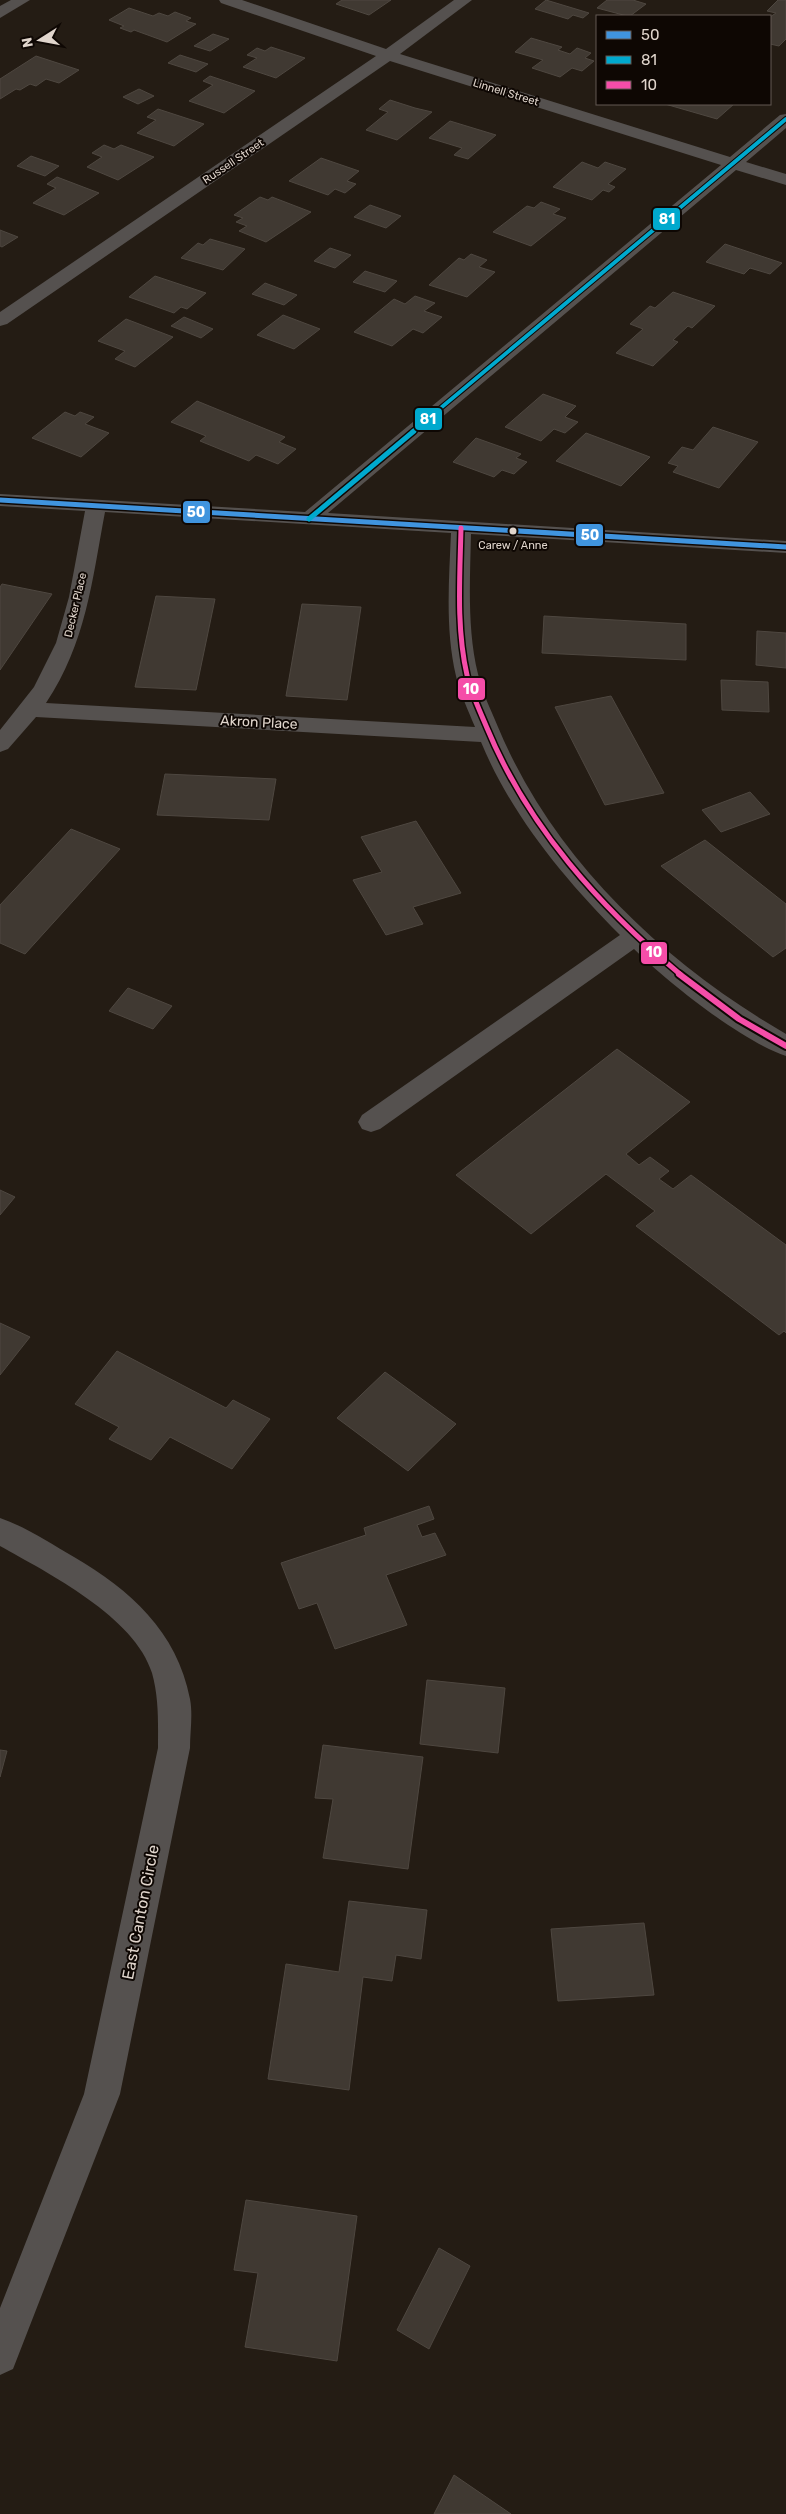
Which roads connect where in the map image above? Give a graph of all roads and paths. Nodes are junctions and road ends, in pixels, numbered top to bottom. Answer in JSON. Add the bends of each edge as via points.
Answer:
{"nodes":[{"id":1,"x":22,"y":0,"type":"edge"},
{"id":2,"x":228,"y":0,"type":"edge"},
{"id":3,"x":464,"y":0,"type":"edge"},
{"id":4,"x":0,"y":12,"type":"edge"},
{"id":5,"x":388,"y":55,"type":"junction"},
{"id":6,"x":786,"y":119,"type":"edge"},
{"id":7,"x":734,"y":162,"type":"junction"},
{"id":8,"x":786,"y":180,"type":"edge"},
{"id":9,"x":0,"y":320,"type":"edge"},
{"id":10,"x":0,"y":500,"type":"edge"},
{"id":11,"x":96,"y":506,"type":"junction"},
{"id":12,"x":308,"y":519,"type":"junction"},
{"id":13,"x":461,"y":528,"type":"junction"},
{"id":14,"x":786,"y":547,"type":"edge"},
{"id":15,"x":30,"y":709,"type":"junction"},
{"id":16,"x":488,"y":735,"type":"junction"},
{"id":17,"x":0,"y":744,"type":"edge"},
{"id":18,"x":636,"y":936,"type":"junction"},
{"id":19,"x":786,"y":1046,"type":"edge"},
{"id":20,"x":371,"y":1122,"type":"dead end"},
{"id":21,"x":0,"y":1531,"type":"edge"},
{"id":22,"x":0,"y":2356,"type":"edge"}],
"edges":[{"from":1,"to":4,"type":"street"},
{"from":2,"to":5,"type":"street","name":"Linnell Street"},
{"from":3,"to":5,"type":"street","name":"Russell Street"},
{"from":5,"to":7,"type":"street","name":"Linnell Street"},
{"from":5,"to":9,"type":"street","name":"Russell Street"},
{"from":6,"to":7,"type":"street"},
{"from":7,"to":8,"type":"street","name":"Linnell Street"},
{"from":7,"to":12,"type":"street"},
{"from":10,"to":11,"type":"street"},
{"from":11,"to":12,"type":"street"},
{"from":11,"to":15,"type":"street","name":"Decker Place","via":[[72,628],[54,673]]},
{"from":12,"to":13,"type":"street"},
{"from":13,"to":14,"type":"street"},
{"from":13,"to":16,"type":"street","via":[[460,622],[466,672]]},
{"from":15,"to":16,"type":"street","name":"Akron Place"},
{"from":15,"to":17,"type":"street","name":"Decker Place"},
{"from":16,"to":18,"type":"street","via":[[513,784],[551,842],[605,906]]},
{"from":18,"to":19,"type":"street","via":[[675,971],[741,1020]]},
{"from":18,"to":20,"type":"street"},
{"from":21,"to":22,"type":"street","name":"East Canton Circle","via":[[94,1586],[129,1613],[144,1630],[156,1650],[174,1698],[174,1748],[102,2094]]}]}
